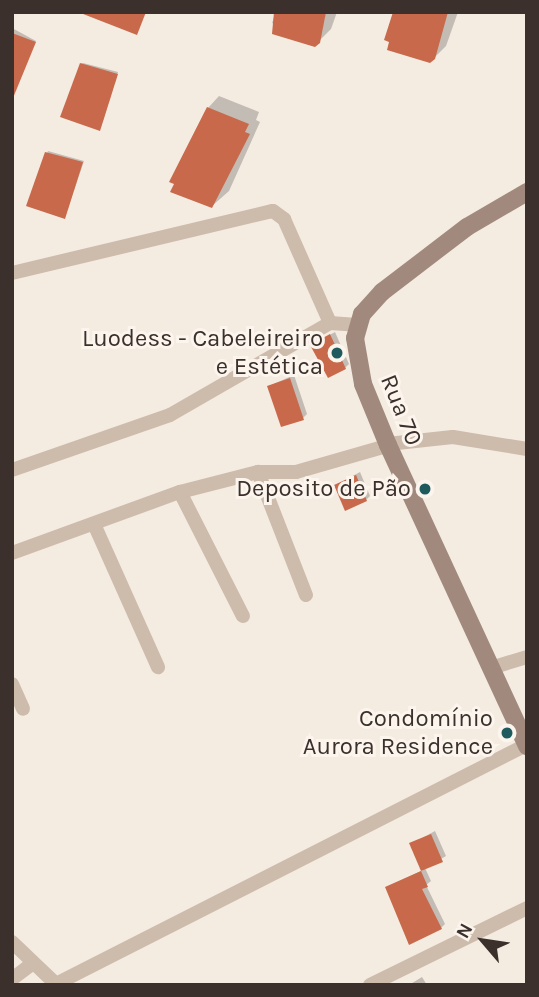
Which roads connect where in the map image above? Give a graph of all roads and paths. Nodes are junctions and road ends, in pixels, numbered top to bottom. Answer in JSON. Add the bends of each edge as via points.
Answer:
{"nodes":[{"id":1,"x":527,"y":192,"type":"edge"},
{"id":2,"x":12,"y":273,"type":"edge"},
{"id":3,"x":330,"y":323,"type":"junction"},
{"id":4,"x":357,"y":325,"type":"junction"},
{"id":5,"x":388,"y":445,"type":"junction"},
{"id":6,"x":527,"y":449,"type":"edge"},
{"id":7,"x":12,"y":470,"type":"edge"},
{"id":8,"x":258,"y":472,"type":"junction"},
{"id":9,"x":180,"y":492,"type":"junction"},
{"id":10,"x":94,"y":524,"type":"junction"},
{"id":11,"x":12,"y":553,"type":"edge"},
{"id":12,"x":306,"y":595,"type":"dead end"},
{"id":13,"x":243,"y":616,"type":"dead end"},
{"id":14,"x":527,"y":657,"type":"edge"},
{"id":15,"x":158,"y":667,"type":"dead end"},
{"id":16,"x":491,"y":668,"type":"junction"},
{"id":17,"x":12,"y":684,"type":"edge"},
{"id":18,"x":23,"y":709,"type":"dead end"},
{"id":19,"x":526,"y":746,"type":"edge"},
{"id":20,"x":527,"y":908,"type":"edge"},
{"id":21,"x":12,"y":942,"type":"edge"},
{"id":22,"x":32,"y":964,"type":"junction"},
{"id":23,"x":12,"y":979,"type":"edge"},
{"id":24,"x":56,"y":984,"type":"edge"},
{"id":25,"x":370,"y":985,"type":"edge"}],
"edges":[{"from":1,"to":4,"type":"street","via":[[467,227],[382,292]]},
{"from":2,"to":3,"type":"street","via":[[273,212],[284,219]]},
{"from":3,"to":4,"type":"street"},
{"from":3,"to":7,"type":"street","via":[[170,415]]},
{"from":4,"to":5,"type":"street","name":"Rua 70","via":[[358,367]]},
{"from":5,"to":6,"type":"street","via":[[453,437]]},
{"from":5,"to":8,"type":"street","via":[[296,472]]},
{"from":5,"to":16,"type":"street","name":"Rua 70"},
{"from":8,"to":9,"type":"street"},
{"from":8,"to":12,"type":"street"},
{"from":9,"to":10,"type":"street"},
{"from":9,"to":13,"type":"street"},
{"from":10,"to":11,"type":"street"},
{"from":10,"to":15,"type":"street"},
{"from":14,"to":16,"type":"street"},
{"from":16,"to":19,"type":"street","name":"Rua 70"},
{"from":17,"to":18,"type":"street"},
{"from":19,"to":24,"type":"street"},
{"from":20,"to":25,"type":"street"},
{"from":21,"to":22,"type":"street"},
{"from":22,"to":23,"type":"street"},
{"from":22,"to":24,"type":"street"}]}
